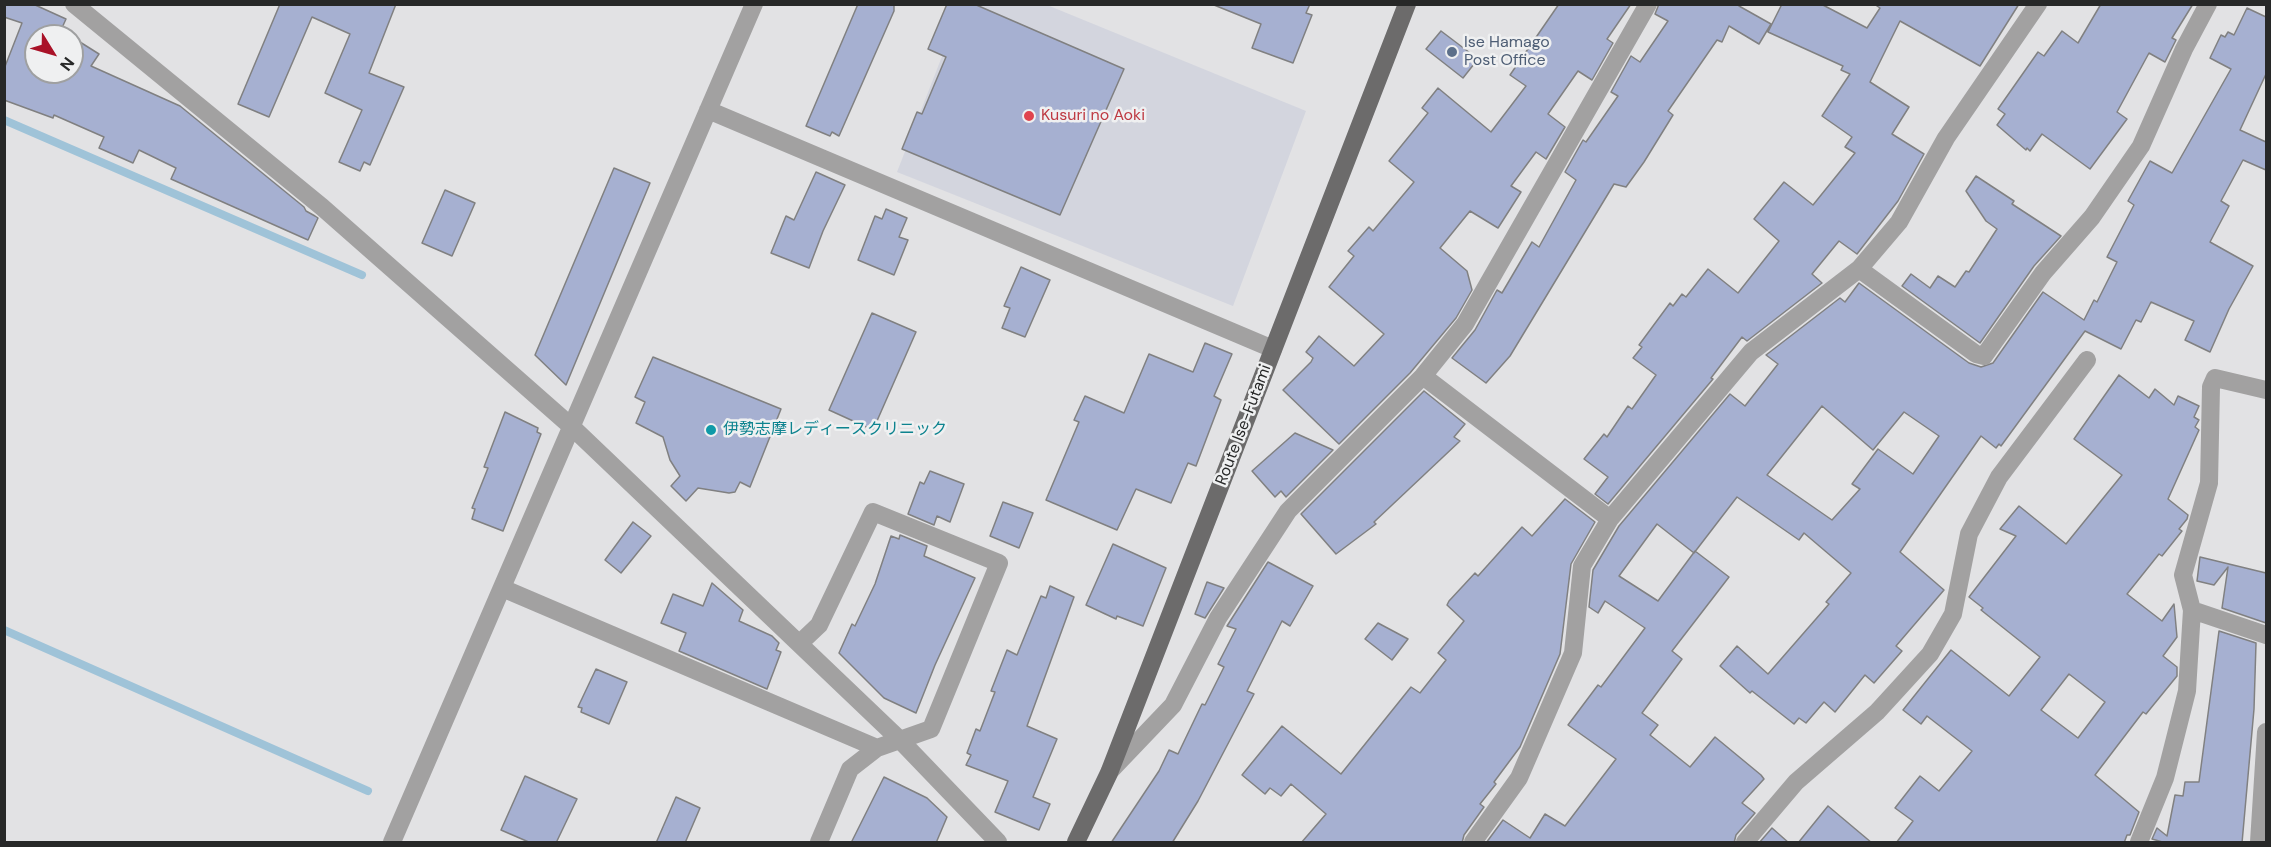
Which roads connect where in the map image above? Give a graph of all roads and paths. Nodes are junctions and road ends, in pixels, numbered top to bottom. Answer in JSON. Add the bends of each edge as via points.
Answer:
{"nodes":[{"id":1,"x":74,"y":4,"type":"edge"},
{"id":2,"x":754,"y":4,"type":"edge"},
{"id":3,"x":1407,"y":4,"type":"edge"},
{"id":4,"x":1648,"y":4,"type":"edge"},
{"id":5,"x":2038,"y":4,"type":"edge"},
{"id":6,"x":2208,"y":4,"type":"edge"},
{"id":7,"x":708,"y":110,"type":"junction"},
{"id":8,"x":1859,"y":269,"type":"junction"},
{"id":9,"x":1273,"y":349,"type":"junction"},
{"id":10,"x":2087,"y":360,"type":"dead end"},
{"id":11,"x":1423,"y":376,"type":"junction"},
{"id":12,"x":2266,"y":390,"type":"edge"},
{"id":13,"x":573,"y":428,"type":"junction"},
{"id":14,"x":1610,"y":519,"type":"junction"},
{"id":15,"x":502,"y":588,"type":"junction"},
{"id":16,"x":2192,"y":610,"type":"junction"},
{"id":17,"x":2266,"y":635,"type":"edge"},
{"id":18,"x":801,"y":643,"type":"junction"},
{"id":19,"x":2266,"y":732,"type":"edge"},
{"id":20,"x":900,"y":740,"type":"junction"},
{"id":21,"x":878,"y":748,"type":"junction"},
{"id":22,"x":1109,"y":773,"type":"junction"},
{"id":23,"x":392,"y":843,"type":"edge"},
{"id":24,"x":819,"y":843,"type":"edge"},
{"id":25,"x":998,"y":843,"type":"edge"},
{"id":26,"x":1076,"y":843,"type":"edge"},
{"id":27,"x":1473,"y":843,"type":"edge"},
{"id":28,"x":1745,"y":843,"type":"edge"},
{"id":29,"x":2139,"y":843,"type":"edge"},
{"id":30,"x":2259,"y":843,"type":"edge"}],
"edges":[{"from":1,"to":13,"type":"street","via":[[322,207]]},
{"from":2,"to":7,"type":"street"},
{"from":3,"to":9,"type":"main road","name":"Route Ise-Futami"},
{"from":4,"to":11,"type":"street","via":[[1465,324]]},
{"from":5,"to":8,"type":"street","via":[[1946,138],[1899,222]]},
{"from":6,"to":8,"type":"street","via":[[2141,146],[2092,217],[2043,273],[1984,356]]},
{"from":7,"to":9,"type":"street"},
{"from":7,"to":13,"type":"street"},
{"from":8,"to":14,"type":"street","via":[[1751,352]]},
{"from":9,"to":22,"type":"main road","name":"Route Ise-Futami"},
{"from":10,"to":28,"type":"street","via":[[1999,477],[1969,534],[1953,614],[1930,654],[1877,712],[1796,782]]},
{"from":11,"to":14,"type":"street"},
{"from":11,"to":22,"type":"street","via":[[1288,511],[1218,618],[1173,705]]},
{"from":12,"to":16,"type":"street","via":[[2215,378],[2211,387],[2209,483],[2183,575]]},
{"from":13,"to":15,"type":"street"},
{"from":13,"to":18,"type":"street"},
{"from":14,"to":27,"type":"street","via":[[1582,566],[1573,653],[1520,778]]},
{"from":15,"to":21,"type":"street"},
{"from":15,"to":23,"type":"street"},
{"from":16,"to":17,"type":"street"},
{"from":16,"to":29,"type":"street","via":[[2187,691],[2165,778]]},
{"from":18,"to":20,"type":"street"},
{"from":18,"to":20,"type":"street","via":[[819,625],[873,512],[999,563],[931,729]]},
{"from":19,"to":30,"type":"street"},
{"from":20,"to":21,"type":"street"},
{"from":20,"to":25,"type":"street"},
{"from":21,"to":24,"type":"street","via":[[850,769]]},
{"from":22,"to":26,"type":"main road","name":"Route Ise-Futami"}]}
